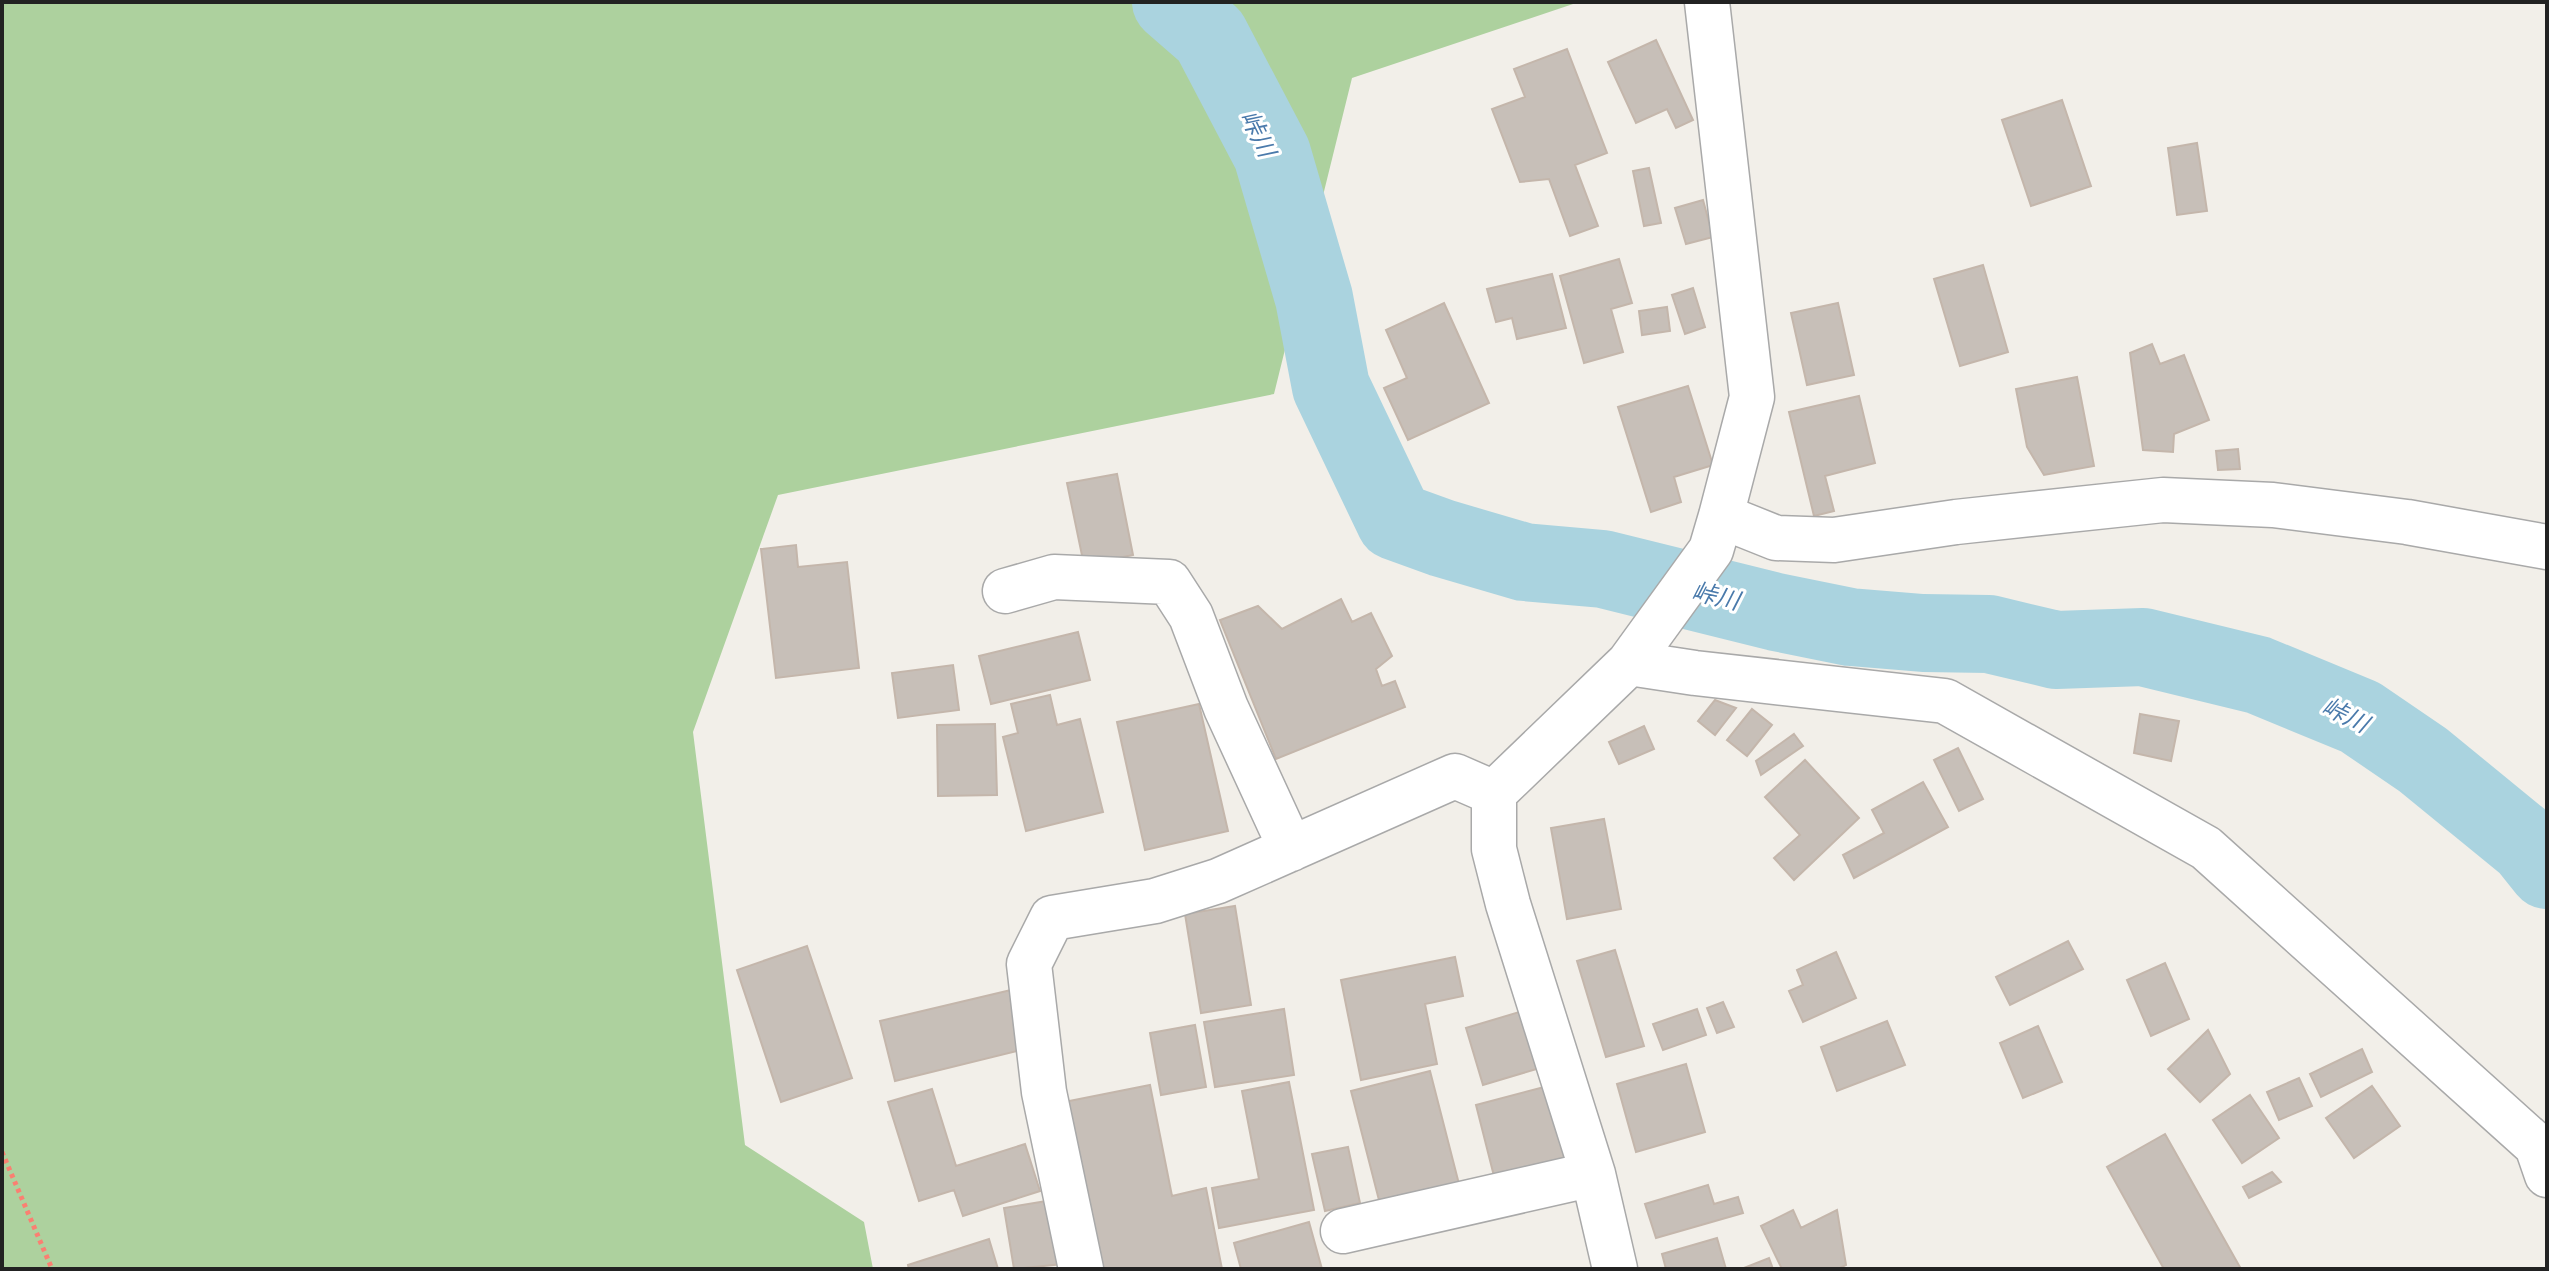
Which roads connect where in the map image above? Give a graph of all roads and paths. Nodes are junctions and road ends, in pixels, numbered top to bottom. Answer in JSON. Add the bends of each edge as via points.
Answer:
{"nodes":[{"id":1,"x":1707,"y":2,"type":"edge"},
{"id":2,"x":1716,"y":533,"type":"junction"},
{"id":3,"x":2547,"y":547,"type":"edge"},
{"id":4,"x":1005,"y":591,"type":"dead end"},
{"id":5,"x":1629,"y":663,"type":"junction"},
{"id":6,"x":1494,"y":793,"type":"junction"},
{"id":7,"x":1291,"y":849,"type":"junction"},
{"id":8,"x":2,"y":1152,"type":"edge"},
{"id":9,"x":1593,"y":1174,"type":"junction"},
{"id":10,"x":2547,"y":1175,"type":"edge"},
{"id":11,"x":1343,"y":1231,"type":"dead end"},
{"id":12,"x":52,"y":1269,"type":"edge"},
{"id":13,"x":1081,"y":1269,"type":"edge"},
{"id":14,"x":1615,"y":1269,"type":"edge"}],
"edges":[{"from":1,"to":2,"type":"street","via":[[1752,397]]},
{"from":2,"to":3,"type":"street","via":[[1834,540],[2163,500],[2273,505]]},
{"from":2,"to":5,"type":"street"},
{"from":4,"to":7,"type":"street","via":[[1054,577],[1169,582],[1191,616],[1226,708]]},
{"from":5,"to":6,"type":"street"},
{"from":5,"to":10,"type":"street","via":[[1945,701],[2206,848],[2537,1146]]},
{"from":6,"to":7,"type":"street","via":[[1455,776]]},
{"from":6,"to":9,"type":"street","via":[[1494,849],[1508,904]]},
{"from":7,"to":13,"type":"street","via":[[1155,901],[1052,918],[1029,964],[1044,1092]]},
{"from":8,"to":12,"type":"path"},
{"from":9,"to":11,"type":"street"},
{"from":9,"to":14,"type":"street"}]}
